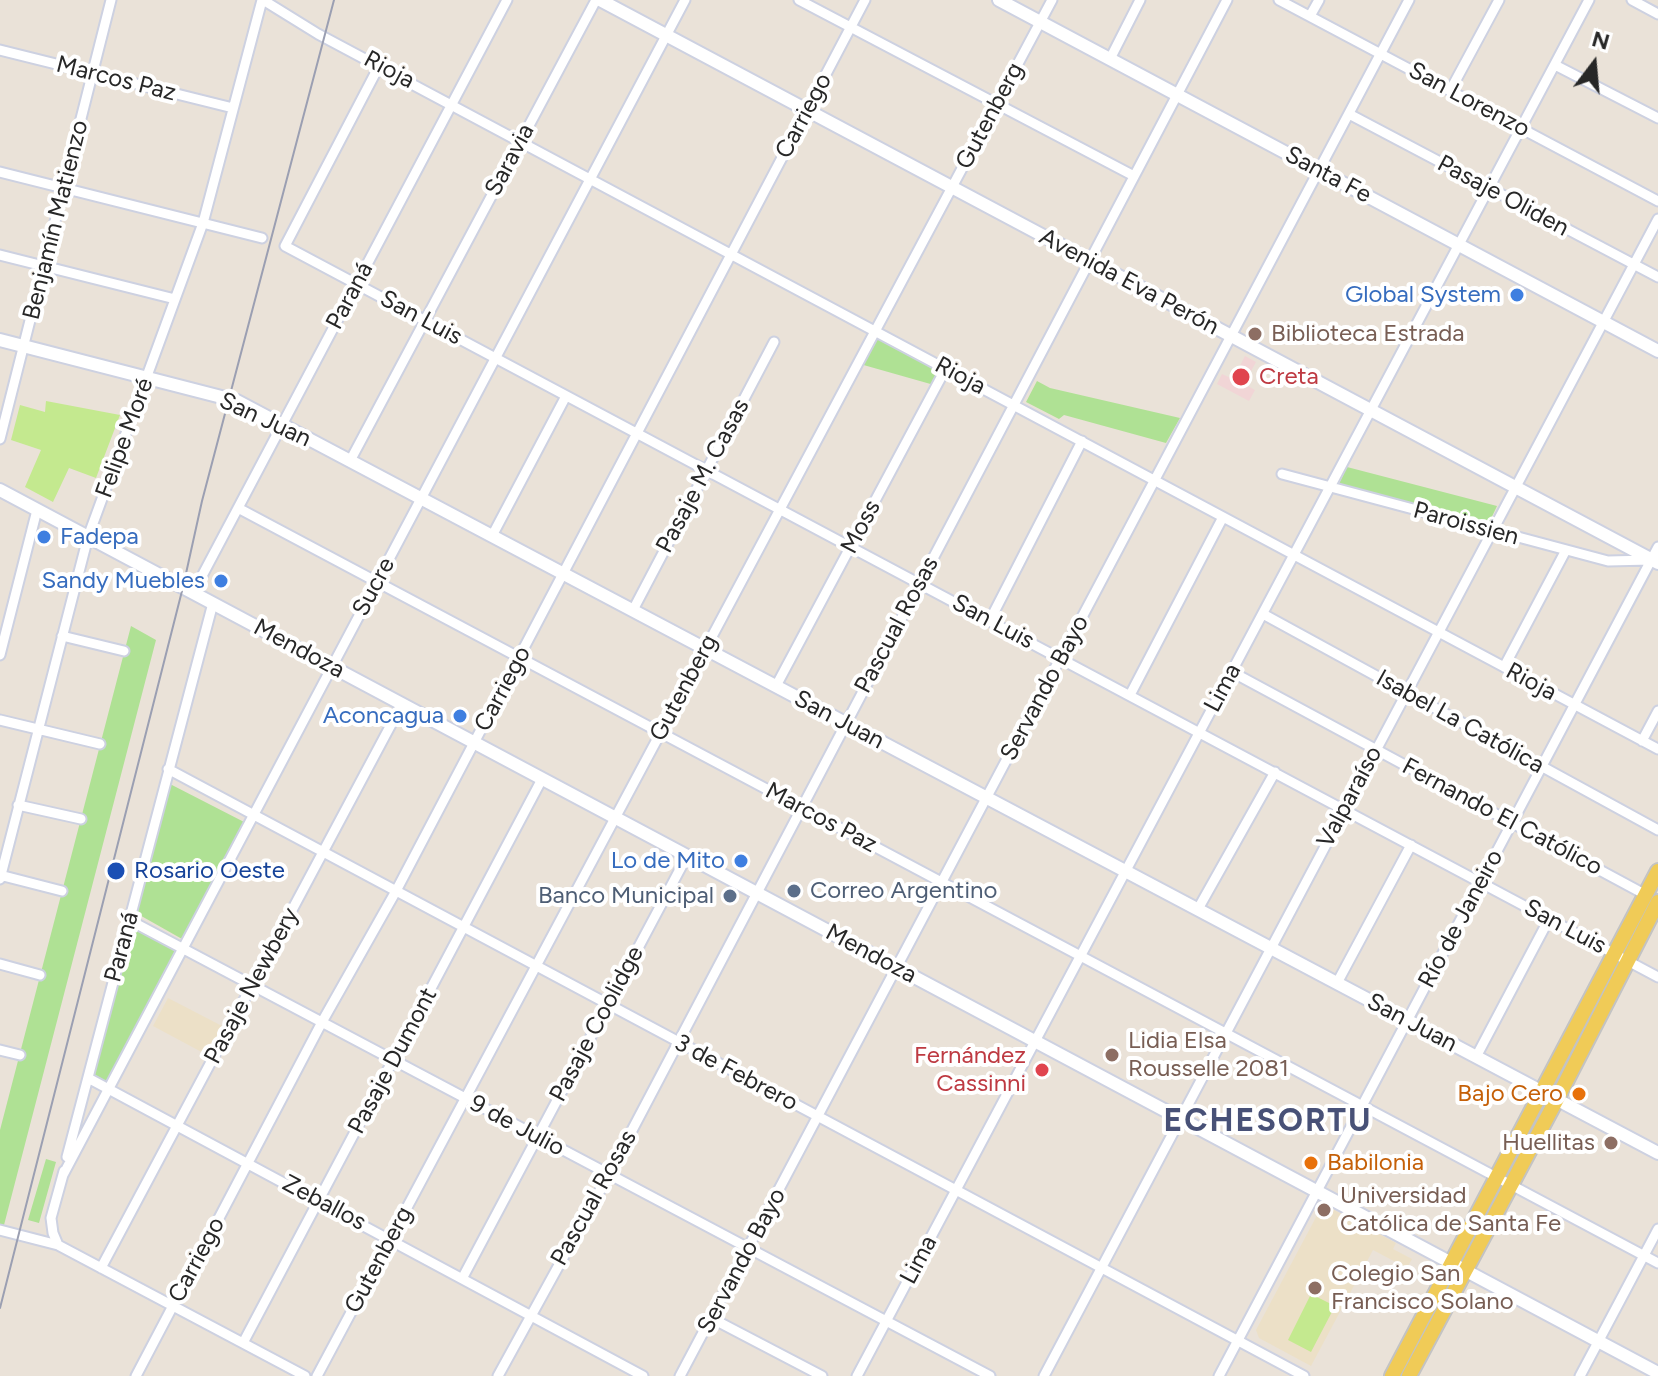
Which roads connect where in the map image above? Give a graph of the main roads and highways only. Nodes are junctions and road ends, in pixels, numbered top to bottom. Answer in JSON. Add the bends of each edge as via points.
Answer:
{"nodes":[{"id":1,"x":598,"y":0,"type":"edge"},
{"id":2,"x":999,"y":0,"type":"edge"},
{"id":3,"x":0,"y":340,"type":"edge"},
{"id":4,"x":1658,"y":351,"type":"edge"},
{"id":5,"x":0,"y":490,"type":"edge"},
{"id":6,"x":1655,"y":562,"type":"edge"},
{"id":7,"x":1658,"y":871,"type":"edge"},
{"id":8,"x":1652,"y":898,"type":"edge"},
{"id":9,"x":1621,"y":958,"type":"junction"},
{"id":10,"x":1543,"y":1092,"type":"junction"},
{"id":11,"x":1557,"y":1099,"type":"junction"},
{"id":12,"x":1658,"y":1153,"type":"edge"},
{"id":13,"x":1504,"y":1182,"type":"junction"},
{"id":14,"x":1459,"y":1267,"type":"junction"},
{"id":15,"x":1658,"y":1373,"type":"edge"},
{"id":16,"x":1392,"y":1376,"type":"edge"},
{"id":17,"x":1409,"y":1376,"type":"edge"}],
"edges":[{"from":1,"to":6,"type":"main road","name":"Avenida Eva Perón"},
{"from":2,"to":4,"type":"main road","name":"Santa Fe"},
{"from":3,"to":10,"type":"main road","name":"San Juan","via":[[237,401]]},
{"from":5,"to":14,"type":"main road","name":"Mendoza"},
{"from":7,"to":8,"type":"main road"},
{"from":8,"to":9,"type":"main road"},
{"from":9,"to":10,"type":"main road"},
{"from":9,"to":11,"type":"main road"},
{"from":10,"to":11,"type":"main road","name":"San Juan"},
{"from":10,"to":13,"type":"main road"},
{"from":11,"to":12,"type":"main road","name":"San Juan"},
{"from":11,"to":13,"type":"main road"},
{"from":13,"to":14,"type":"main road"},
{"from":14,"to":15,"type":"main road","name":"Mendoza"},
{"from":14,"to":16,"type":"main road"},
{"from":14,"to":17,"type":"main road"}]}
